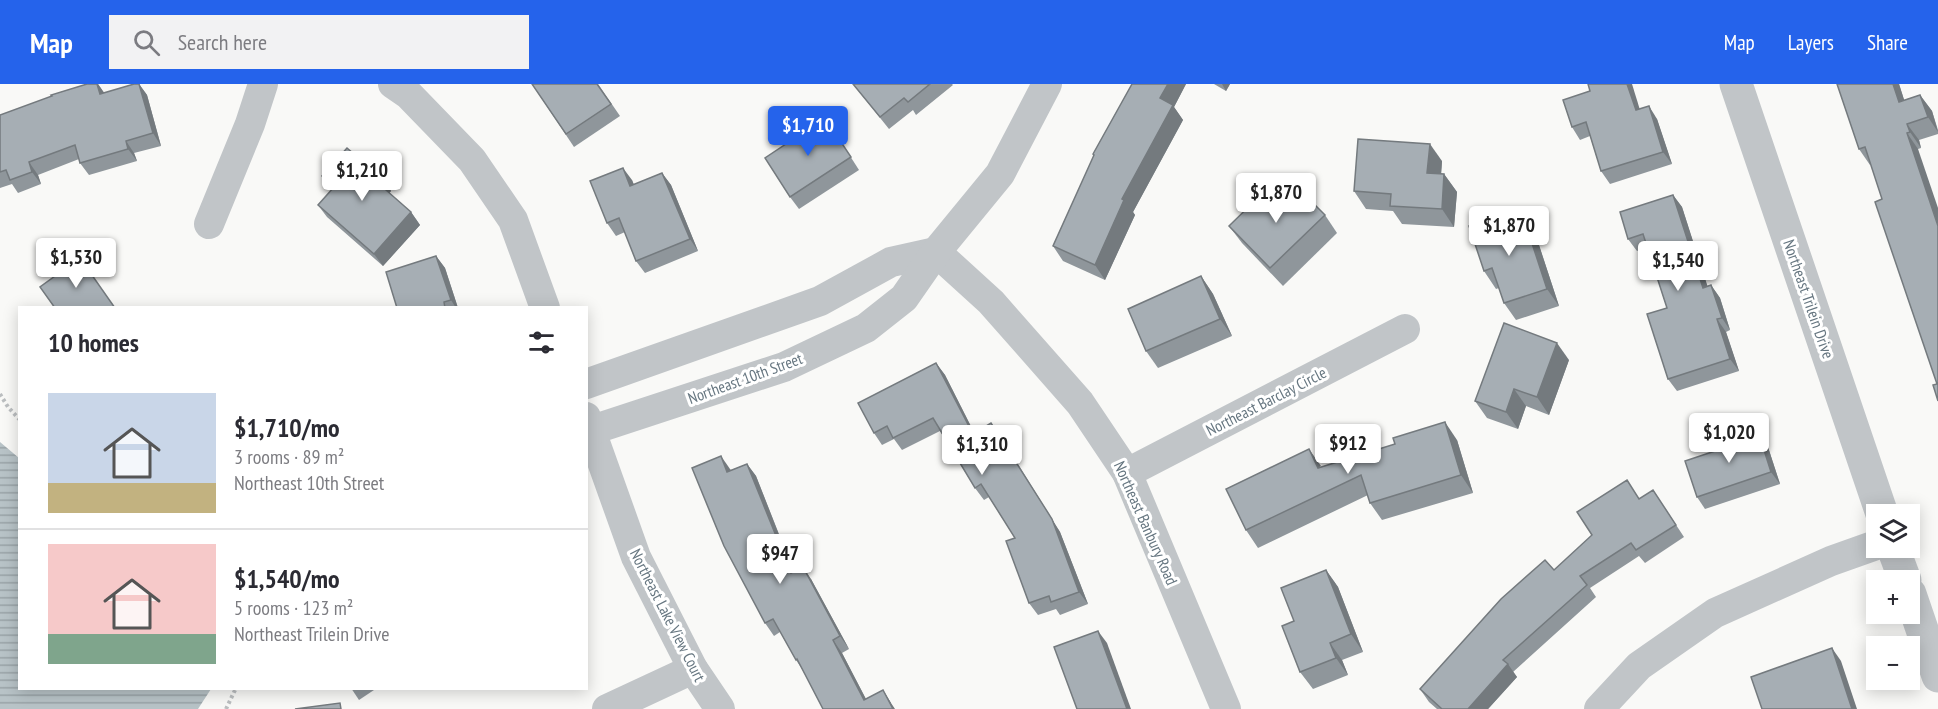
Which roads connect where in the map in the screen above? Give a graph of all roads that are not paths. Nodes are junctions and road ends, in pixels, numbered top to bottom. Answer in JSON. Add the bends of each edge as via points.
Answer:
{"nodes":[{"id":1,"x":263,"y":84,"type":"edge"},
{"id":2,"x":393,"y":84,"type":"edge"},
{"id":3,"x":1047,"y":84,"type":"edge"},
{"id":4,"x":1736,"y":84,"type":"edge"},
{"id":5,"x":209,"y":224,"type":"dead end"},
{"id":6,"x":936,"y":252,"type":"junction"},
{"id":7,"x":544,"y":306,"type":"edge"},
{"id":8,"x":1405,"y":329,"type":"dead end"},
{"id":9,"x":588,"y":383,"type":"edge"},
{"id":10,"x":589,"y":424,"type":"edge"},
{"id":11,"x":1127,"y":473,"type":"junction"},
{"id":12,"x":1879,"y":504,"type":"edge"},
{"id":13,"x":1866,"y":549,"type":"edge"},
{"id":14,"x":1920,"y":623,"type":"edge"},
{"id":15,"x":693,"y":669,"type":"junction"},
{"id":16,"x":1938,"y":676,"type":"edge"},
{"id":17,"x":607,"y":709,"type":"edge"},
{"id":18,"x":720,"y":709,"type":"edge"},
{"id":19,"x":1226,"y":709,"type":"edge"},
{"id":20,"x":1599,"y":709,"type":"edge"}],
"edges":[{"from":1,"to":5,"type":"street"},
{"from":2,"to":7,"type":"street","via":[[409,95],[472,160],[513,220]]},
{"from":3,"to":6,"type":"street","name":"Northeast 10th Street","via":[[1000,174]]},
{"from":4,"to":12,"type":"street","name":"Northeast Trilein Drive"},
{"from":6,"to":9,"type":"street","via":[[891,262],[820,301]]},
{"from":6,"to":10,"type":"street","name":"Northeast 10th Street","via":[[904,298],[866,328],[784,366]]},
{"from":6,"to":11,"type":"street","name":"Northeast Banbury Road","via":[[990,302],[1080,403]]},
{"from":8,"to":11,"type":"street","name":"Northeast Barclay Circle"},
{"from":10,"to":15,"type":"street","name":"Northeast Lake View Court","via":[[636,557]]},
{"from":11,"to":19,"type":"street","name":"Northeast Banbury Road"},
{"from":13,"to":20,"type":"street","via":[[1714,613],[1639,666]]},
{"from":14,"to":16,"type":"street"},
{"from":15,"to":17,"type":"street"},
{"from":15,"to":18,"type":"street","name":"Northeast Lake View Court"}]}
